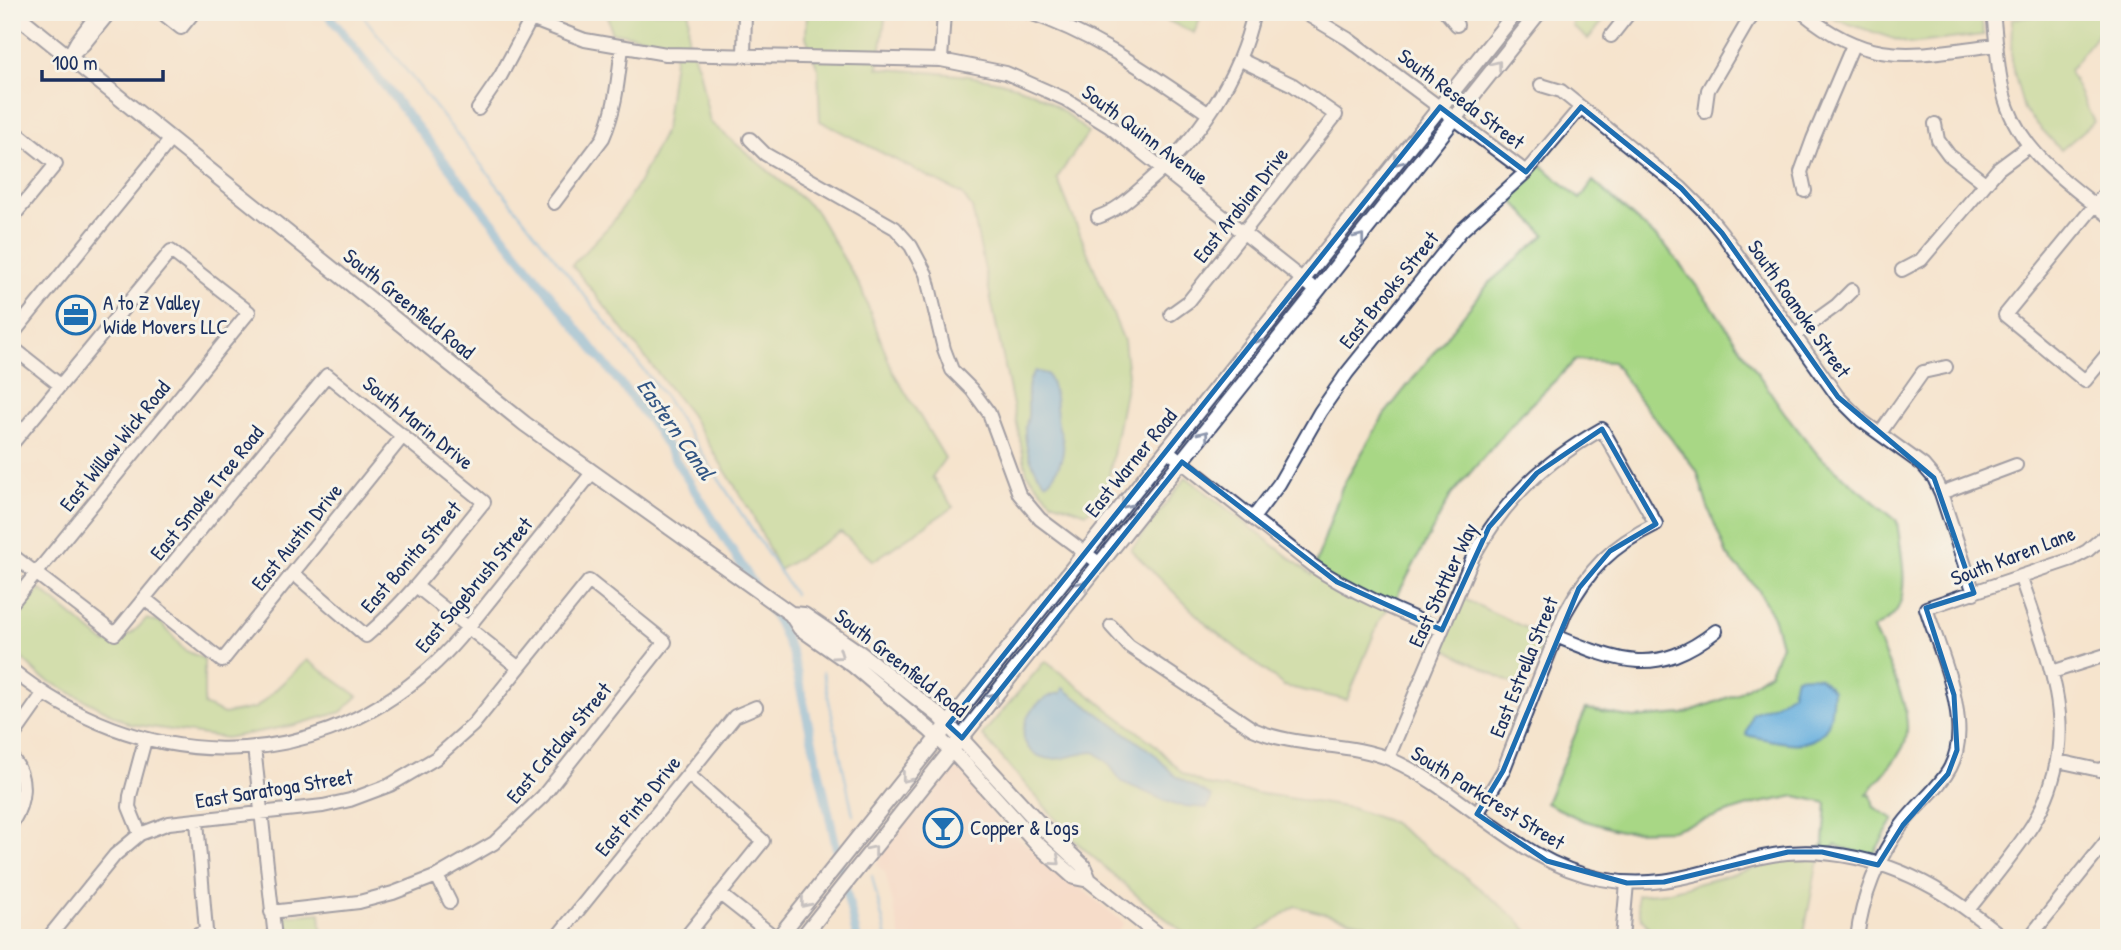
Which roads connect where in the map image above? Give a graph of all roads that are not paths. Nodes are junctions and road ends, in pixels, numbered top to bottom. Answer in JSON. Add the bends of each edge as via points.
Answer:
{"nodes":[{"id":1,"x":13,"y":12,"type":"edge"},
{"id":2,"x":99,"y":12,"type":"edge"},
{"id":3,"x":110,"y":12,"type":"edge"},
{"id":4,"x":161,"y":12,"type":"edge"},
{"id":5,"x":194,"y":12,"type":"edge"},
{"id":6,"x":513,"y":12,"type":"edge"},
{"id":7,"x":745,"y":12,"type":"edge"},
{"id":8,"x":944,"y":12,"type":"edge"},
{"id":9,"x":1027,"y":12,"type":"edge"},
{"id":10,"x":1254,"y":12,"type":"edge"},
{"id":11,"x":1303,"y":12,"type":"edge"},
{"id":12,"x":1446,"y":12,"type":"edge"},
{"id":13,"x":1516,"y":12,"type":"edge"},
{"id":14,"x":1539,"y":12,"type":"edge"},
{"id":15,"x":1630,"y":12,"type":"edge"},
{"id":16,"x":1756,"y":12,"type":"edge"},
{"id":17,"x":1802,"y":12,"type":"edge"},
{"id":18,"x":1993,"y":12,"type":"edge"},
{"id":19,"x":530,"y":21,"type":"junction"},
{"id":20,"x":1457,"y":25,"type":"dead end"},
{"id":21,"x":94,"y":26,"type":"junction"},
{"id":22,"x":1611,"y":36,"type":"dead end"},
{"id":23,"x":1853,"y":45,"type":"junction"},
{"id":24,"x":1997,"y":45,"type":"junction"},
{"id":25,"x":622,"y":47,"type":"junction"},
{"id":26,"x":744,"y":56,"type":"junction"},
{"id":27,"x":70,"y":57,"type":"junction"},
{"id":28,"x":1239,"y":59,"type":"junction"},
{"id":29,"x":941,"y":60,"type":"junction"},
{"id":30,"x":1541,"y":85,"type":"dead end"},
{"id":31,"x":1440,"y":107,"type":"junction"},
{"id":32,"x":1581,"y":107,"type":"junction"},
{"id":33,"x":478,"y":109,"type":"dead end"},
{"id":34,"x":1704,"y":112,"type":"dead end"},
{"id":35,"x":1209,"y":114,"type":"junction"},
{"id":36,"x":1455,"y":118,"type":"junction"},
{"id":37,"x":1935,"y":124,"type":"dead end"},
{"id":38,"x":12,"y":129,"type":"edge"},
{"id":39,"x":170,"y":139,"type":"junction"},
{"id":40,"x":750,"y":139,"type":"dead end"},
{"id":41,"x":2029,"y":146,"type":"junction"},
{"id":42,"x":1162,"y":170,"type":"junction"},
{"id":43,"x":1526,"y":172,"type":"junction"},
{"id":44,"x":1984,"y":183,"type":"junction"},
{"id":45,"x":2109,"y":188,"type":"edge"},
{"id":46,"x":1805,"y":191,"type":"dead end"},
{"id":47,"x":554,"y":203,"type":"dead end"},
{"id":48,"x":2095,"y":205,"type":"junction"},
{"id":49,"x":861,"y":208,"type":"junction"},
{"id":50,"x":2109,"y":216,"type":"edge"},
{"id":51,"x":1098,"y":217,"type":"dead end"},
{"id":52,"x":12,"y":218,"type":"edge"},
{"id":53,"x":854,"y":221,"type":"dead end"},
{"id":54,"x":1242,"y":234,"type":"junction"},
{"id":55,"x":1902,"y":271,"type":"dead end"},
{"id":56,"x":1303,"y":280,"type":"junction"},
{"id":57,"x":1852,"y":290,"type":"dead end"},
{"id":58,"x":1317,"y":291,"type":"junction"},
{"id":59,"x":1171,"y":314,"type":"dead end"},
{"id":60,"x":12,"y":335,"type":"edge"},
{"id":61,"x":1794,"y":336,"type":"junction"},
{"id":62,"x":12,"y":347,"type":"edge"},
{"id":63,"x":2109,"y":352,"type":"edge"},
{"id":64,"x":1946,"y":367,"type":"dead end"},
{"id":65,"x":327,"y":375,"type":"joint"},
{"id":66,"x":983,"y":380,"type":"dead end"},
{"id":67,"x":60,"y":385,"type":"junction"},
{"id":68,"x":972,"y":390,"type":"junction"},
{"id":69,"x":1880,"y":433,"type":"junction"},
{"id":70,"x":403,"y":436,"type":"junction"},
{"id":71,"x":12,"y":444,"type":"edge"},
{"id":72,"x":1168,"y":451,"type":"junction"},
{"id":73,"x":1182,"y":462,"type":"junction"},
{"id":74,"x":2016,"y":465,"type":"dead end"},
{"id":75,"x":592,"y":473,"type":"junction"},
{"id":76,"x":1941,"y":493,"type":"junction"},
{"id":77,"x":484,"y":502,"type":"joint"},
{"id":78,"x":1253,"y":518,"type":"junction"},
{"id":79,"x":1656,"y":524,"type":"joint"},
{"id":80,"x":2109,"y":532,"type":"edge"},
{"id":81,"x":1086,"y":553,"type":"junction"},
{"id":82,"x":12,"y":555,"type":"edge"},
{"id":83,"x":1100,"y":565,"type":"junction"},
{"id":84,"x":293,"y":573,"type":"junction"},
{"id":85,"x":36,"y":574,"type":"junction"},
{"id":86,"x":2021,"y":578,"type":"junction"},
{"id":87,"x":415,"y":586,"type":"junction"},
{"id":88,"x":1974,"y":593,"type":"junction"},
{"id":89,"x":145,"y":599,"type":"junction"},
{"id":90,"x":12,"y":603,"type":"edge"},
{"id":91,"x":791,"y":614,"type":"junction"},
{"id":92,"x":1111,"y":626,"type":"dead end"},
{"id":93,"x":468,"y":627,"type":"junction"},
{"id":94,"x":1442,"y":630,"type":"junction"},
{"id":95,"x":1716,"y":631,"type":"dead end"},
{"id":96,"x":1556,"y":636,"type":"junction"},
{"id":97,"x":665,"y":642,"type":"joint"},
{"id":98,"x":2109,"y":654,"type":"edge"},
{"id":99,"x":519,"y":668,"type":"junction"},
{"id":100,"x":12,"y":670,"type":"edge"},
{"id":101,"x":2052,"y":672,"type":"junction"},
{"id":102,"x":43,"y":694,"type":"junction"},
{"id":103,"x":756,"y":707,"type":"dead end"},
{"id":104,"x":948,"y":725,"type":"junction"},
{"id":105,"x":12,"y":738,"type":"edge"},
{"id":106,"x":938,"y":738,"type":"junction"},
{"id":107,"x":962,"y":738,"type":"junction"},
{"id":108,"x":145,"y":740,"type":"junction"},
{"id":109,"x":254,"y":747,"type":"junction"},
{"id":110,"x":952,"y":751,"type":"junction"},
{"id":111,"x":12,"y":758,"type":"edge"},
{"id":112,"x":1388,"y":758,"type":"junction"},
{"id":113,"x":2058,"y":761,"type":"junction"},
{"id":114,"x":2109,"y":767,"type":"edge"},
{"id":115,"x":688,"y":774,"type":"junction"},
{"id":116,"x":262,"y":812,"type":"junction"},
{"id":117,"x":1477,"y":814,"type":"junction"},
{"id":118,"x":197,"y":821,"type":"junction"},
{"id":119,"x":12,"y":823,"type":"edge"},
{"id":120,"x":140,"y":834,"type":"junction"},
{"id":121,"x":2107,"y":843,"type":"edge"},
{"id":122,"x":1878,"y":865,"type":"junction"},
{"id":123,"x":437,"y":876,"type":"junction"},
{"id":124,"x":1089,"y":880,"type":"junction"},
{"id":125,"x":1627,"y":883,"type":"junction"},
{"id":126,"x":720,"y":894,"type":"junction"},
{"id":127,"x":450,"y":902,"type":"dead end"},
{"id":128,"x":1968,"y":910,"type":"junction"},
{"id":129,"x":271,"y":912,"type":"junction"},
{"id":130,"x":48,"y":938,"type":"edge"},
{"id":131,"x":191,"y":938,"type":"edge"},
{"id":132,"x":275,"y":938,"type":"edge"},
{"id":133,"x":556,"y":938,"type":"edge"},
{"id":134,"x":685,"y":938,"type":"edge"},
{"id":135,"x":777,"y":938,"type":"edge"},
{"id":136,"x":802,"y":938,"type":"edge"},
{"id":137,"x":1162,"y":938,"type":"edge"},
{"id":138,"x":1622,"y":938,"type":"edge"},
{"id":139,"x":1857,"y":938,"type":"edge"},
{"id":140,"x":2004,"y":938,"type":"edge"},
{"id":141,"x":2029,"y":938,"type":"edge"}],
"edges":[{"from":1,"to":27,"type":"main road","name":"South Greenfield Road"},
{"from":2,"to":21,"type":"street"},
{"from":3,"to":21,"type":"street"},
{"from":4,"to":5,"type":"street","via":[[181,29]]},
{"from":6,"to":19,"type":"street","name":"South Quinn Avenue"},
{"from":7,"to":26,"type":"street"},
{"from":8,"to":29,"type":"street"},
{"from":9,"to":35,"type":"street","via":[[1105,45]]},
{"from":10,"to":28,"type":"street"},
{"from":11,"to":31,"type":"street","name":"South Reseda Street"},
{"from":12,"to":20,"type":"street"},
{"from":13,"to":31,"type":"main road","name":"East Warner Road"},
{"from":36,"to":14,"type":"main road","name":"East Warner Road","one_way":true},
{"from":15,"to":22,"type":"street"},
{"from":16,"to":34,"type":"street","via":[[1708,90]]},
{"from":17,"to":23,"type":"street"},
{"from":18,"to":24,"type":"street"},
{"from":19,"to":25,"type":"street","name":"South Quinn Avenue"},
{"from":19,"to":33,"type":"street"},
{"from":21,"to":27,"type":"street","via":[[77,41]]},
{"from":23,"to":24,"type":"street","via":[[1906,55]]},
{"from":23,"to":46,"type":"street","via":[[1801,172]]},
{"from":24,"to":41,"type":"street","via":[[2007,106]]},
{"from":25,"to":26,"type":"street","name":"South Quinn Avenue","via":[[666,54]]},
{"from":25,"to":47,"type":"street","via":[[614,112],[603,138]]},
{"from":26,"to":29,"type":"street","name":"South Quinn Avenue"},
{"from":27,"to":39,"type":"main road","name":"South Greenfield Road"},
{"from":28,"to":35,"type":"street"},
{"from":28,"to":54,"type":"street","name":"East Arabian Drive","via":[[1293,85],[1336,115]]},
{"from":29,"to":42,"type":"street","name":"South Quinn Avenue","via":[[1006,74],[1065,99],[1110,127]]},
{"from":30,"to":32,"type":"street","name":"South Roanoke Street","via":[[1561,90]]},
{"from":31,"to":36,"type":"street","name":"South Reseda Street"},
{"from":31,"to":56,"type":"main road","name":"East Warner Road","one_way":true},
{"from":32,"to":43,"type":"street","name":"East Brooks Street"},
{"from":32,"to":61,"type":"street","name":"South Roanoke Street","via":[[1705,212]]},
{"from":35,"to":42,"type":"street"},
{"from":36,"to":43,"type":"street","name":"South Reseda Street"},
{"from":58,"to":36,"type":"main road","name":"East Warner Road","one_way":true},
{"from":37,"to":44,"type":"street","via":[[1938,140],[1949,155]]},
{"from":38,"to":52,"type":"street","via":[[56,164]]},
{"from":39,"to":60,"type":"street"},
{"from":39,"to":75,"type":"main road","name":"South Greenfield Road"},
{"from":40,"to":49,"type":"street","via":[[765,154]]},
{"from":41,"to":44,"type":"street"},
{"from":41,"to":48,"type":"street"},
{"from":42,"to":51,"type":"street","via":[[1115,211]]},
{"from":42,"to":54,"type":"street","name":"South Quinn Avenue"},
{"from":43,"to":78,"type":"street","name":"East Brooks Street","via":[[1461,231],[1347,373]]},
{"from":44,"to":55,"type":"street","via":[[1921,260]]},
{"from":45,"to":48,"type":"street"},
{"from":48,"to":50,"type":"street"},
{"from":48,"to":63,"type":"street","via":[[2005,315],[2085,381]]},
{"from":49,"to":53,"type":"street"},
{"from":49,"to":68,"type":"street","via":[[895,228],[911,246],[926,274],[952,370]]},
{"from":54,"to":56,"type":"street","name":"South Quinn Avenue"},
{"from":54,"to":59,"type":"street","name":"East Arabian Drive","via":[[1189,301]]},
{"from":56,"to":58,"type":"street","name":"South Quinn Avenue"},
{"from":56,"to":72,"type":"main road","name":"East Warner Road","one_way":true},
{"from":57,"to":61,"type":"street"},
{"from":73,"to":58,"type":"main road","name":"East Warner Road","one_way":true},
{"from":61,"to":69,"type":"street","name":"South Roanoke Street","via":[[1838,397]]},
{"from":62,"to":67,"type":"street"},
{"from":64,"to":69,"type":"street","via":[[1923,372]]},
{"from":65,"to":70,"type":"street","name":"South Marin Drive"},
{"from":65,"to":89,"type":"street","name":"East Smoke Tree Road"},
{"from":66,"to":68,"type":"street"},
{"from":67,"to":71,"type":"street"},
{"from":67,"to":85,"type":"street","name":"East Willow Wick Road","via":[[171,251],[248,312]]},
{"from":68,"to":81,"type":"street","via":[[989,413],[1019,494],[1041,519]]},
{"from":69,"to":76,"type":"street","name":"South Roanoke Street","via":[[1923,465]]},
{"from":70,"to":77,"type":"street","name":"South Marin Drive"},
{"from":70,"to":84,"type":"street","name":"East Austin Drive"},
{"from":72,"to":73,"type":"street"},
{"from":72,"to":81,"type":"main road","name":"East Warner Road","one_way":true},
{"from":73,"to":78,"type":"street"},
{"from":73,"to":83,"type":"main road","name":"East Warner Road"},
{"from":74,"to":76,"type":"street"},
{"from":75,"to":91,"type":"main road","name":"South Greenfield Road"},
{"from":75,"to":93,"type":"street","name":"East Sagebrush Street"},
{"from":76,"to":88,"type":"street","name":"South Roanoke Street"},
{"from":77,"to":87,"type":"street","name":"East Bonita Street"},
{"from":78,"to":94,"type":"street","via":[[1337,582]]},
{"from":79,"to":94,"type":"street","name":"East Stottler Way","via":[[1602,429],[1537,472],[1489,527]]},
{"from":79,"to":96,"type":"street","name":"East Estrella Street","via":[[1629,537],[1593,568]]},
{"from":80,"to":86,"type":"street","name":"South Karen Lane","via":[[2072,559]]},
{"from":81,"to":83,"type":"street"},
{"from":81,"to":104,"type":"main road","name":"East Warner Road"},
{"from":82,"to":85,"type":"street"},
{"from":107,"to":83,"type":"main road","name":"East Warner Road","one_way":true},
{"from":84,"to":87,"type":"street","name":"East Bonita Street","via":[[366,636]]},
{"from":84,"to":89,"type":"street","name":"East Austin Drive","via":[[222,661]]},
{"from":85,"to":89,"type":"street","name":"East Smoke Tree Road","via":[[116,634]]},
{"from":85,"to":90,"type":"street","name":"East Willow Wick Road"},
{"from":86,"to":88,"type":"street","name":"South Karen Lane"},
{"from":86,"to":101,"type":"street"},
{"from":87,"to":93,"type":"street"},
{"from":88,"to":122,"type":"street","name":"South Karen Lane","via":[[1926,608],[1954,695],[1957,750],[1948,774],[1903,824]]},
{"from":91,"to":104,"type":"main road","name":"South Greenfield Road","via":[[804,615],[862,654]]},
{"from":91,"to":106,"type":"main road","name":"South Greenfield Road","one_way":true,"via":[[800,628],[853,665]]},
{"from":92,"to":112,"type":"street","name":"South Parkcrest Street","via":[[1129,646],[1224,716],[1270,737]]},
{"from":93,"to":99,"type":"street"},
{"from":93,"to":109,"type":"street","name":"East Sagebrush Street","via":[[428,670],[375,708],[302,738]]},
{"from":94,"to":112,"type":"street","name":"East Stottler Way"},
{"from":95,"to":96,"type":"street","via":[[1697,646],[1647,662],[1623,661]]},
{"from":96,"to":117,"type":"street","name":"East Estrella Street","via":[[1503,771]]},
{"from":97,"to":99,"type":"street","name":"East Saratoga Street","via":[[589,580]]},
{"from":97,"to":123,"type":"street","name":"East Catclaw Street","via":[[528,812],[494,843]]},
{"from":98,"to":101,"type":"street"},
{"from":99,"to":116,"type":"street","name":"East Saratoga Street","via":[[456,743],[401,779],[349,800]]},
{"from":100,"to":102,"type":"street","name":"East Sagebrush Street"},
{"from":101,"to":113,"type":"street","via":[[2061,734]]},
{"from":102,"to":105,"type":"street"},
{"from":102,"to":108,"type":"street","name":"East Sagebrush Street","via":[[100,724]]},
{"from":103,"to":115,"type":"street","name":"East Pinto Drive","via":[[735,716]]},
{"from":104,"to":106,"type":"main road","name":"East Warner Road"},
{"from":104,"to":107,"type":"main road","name":"South Greenfield Road"},
{"from":106,"to":110,"type":"main road","name":"South Greenfield Road"},
{"from":106,"to":135,"type":"main road","name":"East Warner Road","one_way":true},
{"from":107,"to":110,"type":"main road","name":"East Warner Road"},
{"from":107,"to":124,"type":"main road","name":"South Greenfield Road","via":[[1083,866]]},
{"from":108,"to":109,"type":"street","name":"East Sagebrush Street","via":[[184,747]]},
{"from":108,"to":120,"type":"street","via":[[129,807]]},
{"from":109,"to":116,"type":"street"},
{"from":110,"to":124,"type":"main road","name":"South Greenfield Road","one_way":true,"via":[[1036,844],[1074,877]]},
{"from":136,"to":110,"type":"main road","name":"East Warner Road","one_way":true},
{"from":111,"to":119,"type":"street","via":[[21,769],[24,793]]},
{"from":112,"to":117,"type":"street","name":"South Parkcrest Street","via":[[1423,775]]},
{"from":113,"to":114,"type":"street","via":[[2099,770]]},
{"from":113,"to":128,"type":"street","via":[[2032,826]]},
{"from":115,"to":126,"type":"street","via":[[762,841]]},
{"from":115,"to":133,"type":"street","name":"East Pinto Drive"},
{"from":116,"to":118,"type":"street","name":"East Saratoga Street"},
{"from":116,"to":129,"type":"street"},
{"from":117,"to":125,"type":"street","name":"South Parkcrest Street","via":[[1546,861]]},
{"from":118,"to":120,"type":"street","name":"East Saratoga Street","via":[[169,823]]},
{"from":118,"to":131,"type":"street","via":[[206,931]]},
{"from":120,"to":130,"type":"street","name":"East Saratoga Street","via":[[115,855]]},
{"from":121,"to":141,"type":"street"},
{"from":122,"to":125,"type":"street","name":"South Parkcrest Street","via":[[1822,852],[1788,852],[1664,882]]},
{"from":122,"to":128,"type":"street","name":"South Parkcrest Street","via":[[1914,878]]},
{"from":122,"to":139,"type":"street"},
{"from":123,"to":127,"type":"street"},
{"from":123,"to":129,"type":"street","name":"East Catclaw Street","via":[[359,902]]},
{"from":124,"to":137,"type":"main road","name":"South Greenfield Road"},
{"from":125,"to":138,"type":"street"},
{"from":126,"to":134,"type":"street"},
{"from":126,"to":135,"type":"street"},
{"from":128,"to":140,"type":"street","name":"South Parkcrest Street"},
{"from":129,"to":132,"type":"street"}]}
